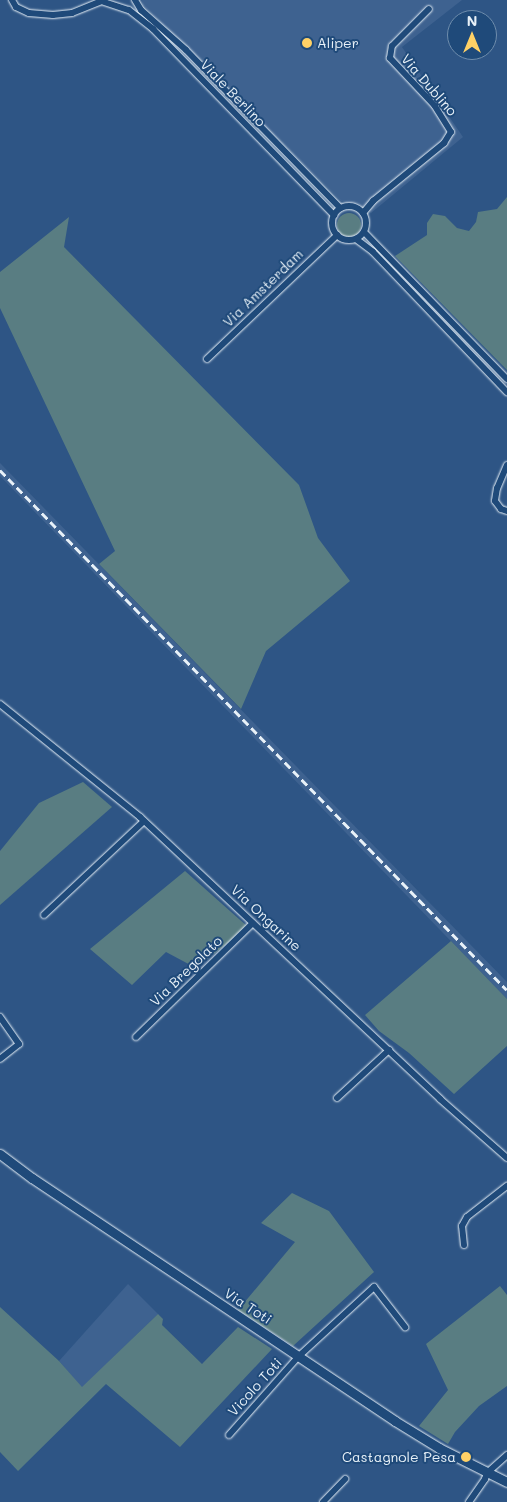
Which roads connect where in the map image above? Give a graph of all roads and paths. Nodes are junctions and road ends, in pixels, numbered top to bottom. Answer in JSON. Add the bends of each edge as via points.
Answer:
{"nodes":[{"id":1,"x":12,"y":0,"type":"edge"},
{"id":2,"x":135,"y":0,"type":"edge"},
{"id":3,"x":105,"y":1,"type":"edge"},
{"id":4,"x":429,"y":10,"type":"dead end"},
{"id":5,"x":340,"y":208,"type":"junction"},
{"id":6,"x":363,"y":213,"type":"junction"},
{"id":7,"x":334,"y":216,"type":"junction"},
{"id":8,"x":364,"y":232,"type":"junction"},
{"id":9,"x":337,"y":235,"type":"junction"},
{"id":10,"x":356,"y":239,"type":"junction"},
{"id":11,"x":207,"y":359,"type":"dead end"},
{"id":12,"x":507,"y":380,"type":"edge"},
{"id":13,"x":507,"y":392,"type":"edge"},
{"id":14,"x":507,"y":465,"type":"edge"},
{"id":15,"x":507,"y":511,"type":"edge"},
{"id":16,"x":0,"y":704,"type":"edge"},
{"id":17,"x":144,"y":821,"type":"junction"},
{"id":18,"x":44,"y":915,"type":"dead end"},
{"id":19,"x":253,"y":923,"type":"junction"},
{"id":20,"x":0,"y":1017,"type":"edge"},
{"id":21,"x":136,"y":1037,"type":"dead end"},
{"id":22,"x":389,"y":1050,"type":"junction"},
{"id":23,"x":0,"y":1058,"type":"edge"},
{"id":24,"x":337,"y":1098,"type":"dead end"},
{"id":25,"x":0,"y":1154,"type":"edge"},
{"id":26,"x":507,"y":1158,"type":"edge"},
{"id":27,"x":507,"y":1186,"type":"edge"},
{"id":28,"x":464,"y":1245,"type":"dead end"},
{"id":29,"x":405,"y":1327,"type":"dead end"},
{"id":30,"x":299,"y":1356,"type":"junction"},
{"id":31,"x":229,"y":1435,"type":"dead end"},
{"id":32,"x":507,"y":1455,"type":"edge"},
{"id":33,"x":487,"y":1473,"type":"junction"},
{"id":34,"x":344,"y":1479,"type":"dead end"},
{"id":35,"x":507,"y":1482,"type":"edge"},
{"id":36,"x":323,"y":1502,"type":"edge"},
{"id":37,"x":469,"y":1502,"type":"edge"}],
"edges":[{"from":1,"to":3,"type":"street","via":[[16,7],[29,13],[53,15]]},
{"from":2,"to":5,"type":"street","name":"Viale Berlino","via":[[140,10],[186,50]]},
{"from":3,"to":7,"type":"street","name":"Viale Berlino","via":[[128,10],[153,29]]},
{"from":4,"to":6,"type":"street","name":"Via Dublino","via":[[392,46],[390,58],[435,106],[451,132],[444,143],[373,201]]},
{"from":5,"to":6,"type":"street","via":[[354,206]]},
{"from":5,"to":7,"type":"street"},
{"from":6,"to":8,"type":"street","via":[[367,222]]},
{"from":7,"to":9,"type":"street","via":[[332,226]]},
{"from":8,"to":10,"type":"street"},
{"from":8,"to":12,"type":"street"},
{"from":9,"to":10,"type":"street","via":[[346,240]]},
{"from":9,"to":11,"type":"street","name":"Via Amsterdam"},
{"from":10,"to":13,"type":"street","via":[[373,252]]},
{"from":14,"to":15,"type":"street","via":[[495,501]]},
{"from":16,"to":17,"type":"street","name":"Via Ongarine"},
{"from":17,"to":18,"type":"street"},
{"from":17,"to":19,"type":"street","name":"Via Ongarine"},
{"from":19,"to":21,"type":"street","name":"Via Bregolato"},
{"from":19,"to":22,"type":"street","name":"Via Ongarine"},
{"from":20,"to":23,"type":"street","via":[[19,1044]]},
{"from":22,"to":24,"type":"street"},
{"from":22,"to":26,"type":"street","name":"Via Ongarine"},
{"from":25,"to":30,"type":"main road","name":"Via Toti"},
{"from":27,"to":28,"type":"street","via":[[467,1217],[462,1226]]},
{"from":29,"to":30,"type":"street","name":"Vicolo Toti","via":[[374,1287]]},
{"from":30,"to":31,"type":"street","name":"Vicolo Toti"},
{"from":30,"to":33,"type":"main road","name":"Via Toti","via":[[415,1434]]},
{"from":32,"to":33,"type":"street"},
{"from":33,"to":35,"type":"main road","name":"Via Toti"},
{"from":33,"to":37,"type":"street"},
{"from":34,"to":36,"type":"street"}]}
